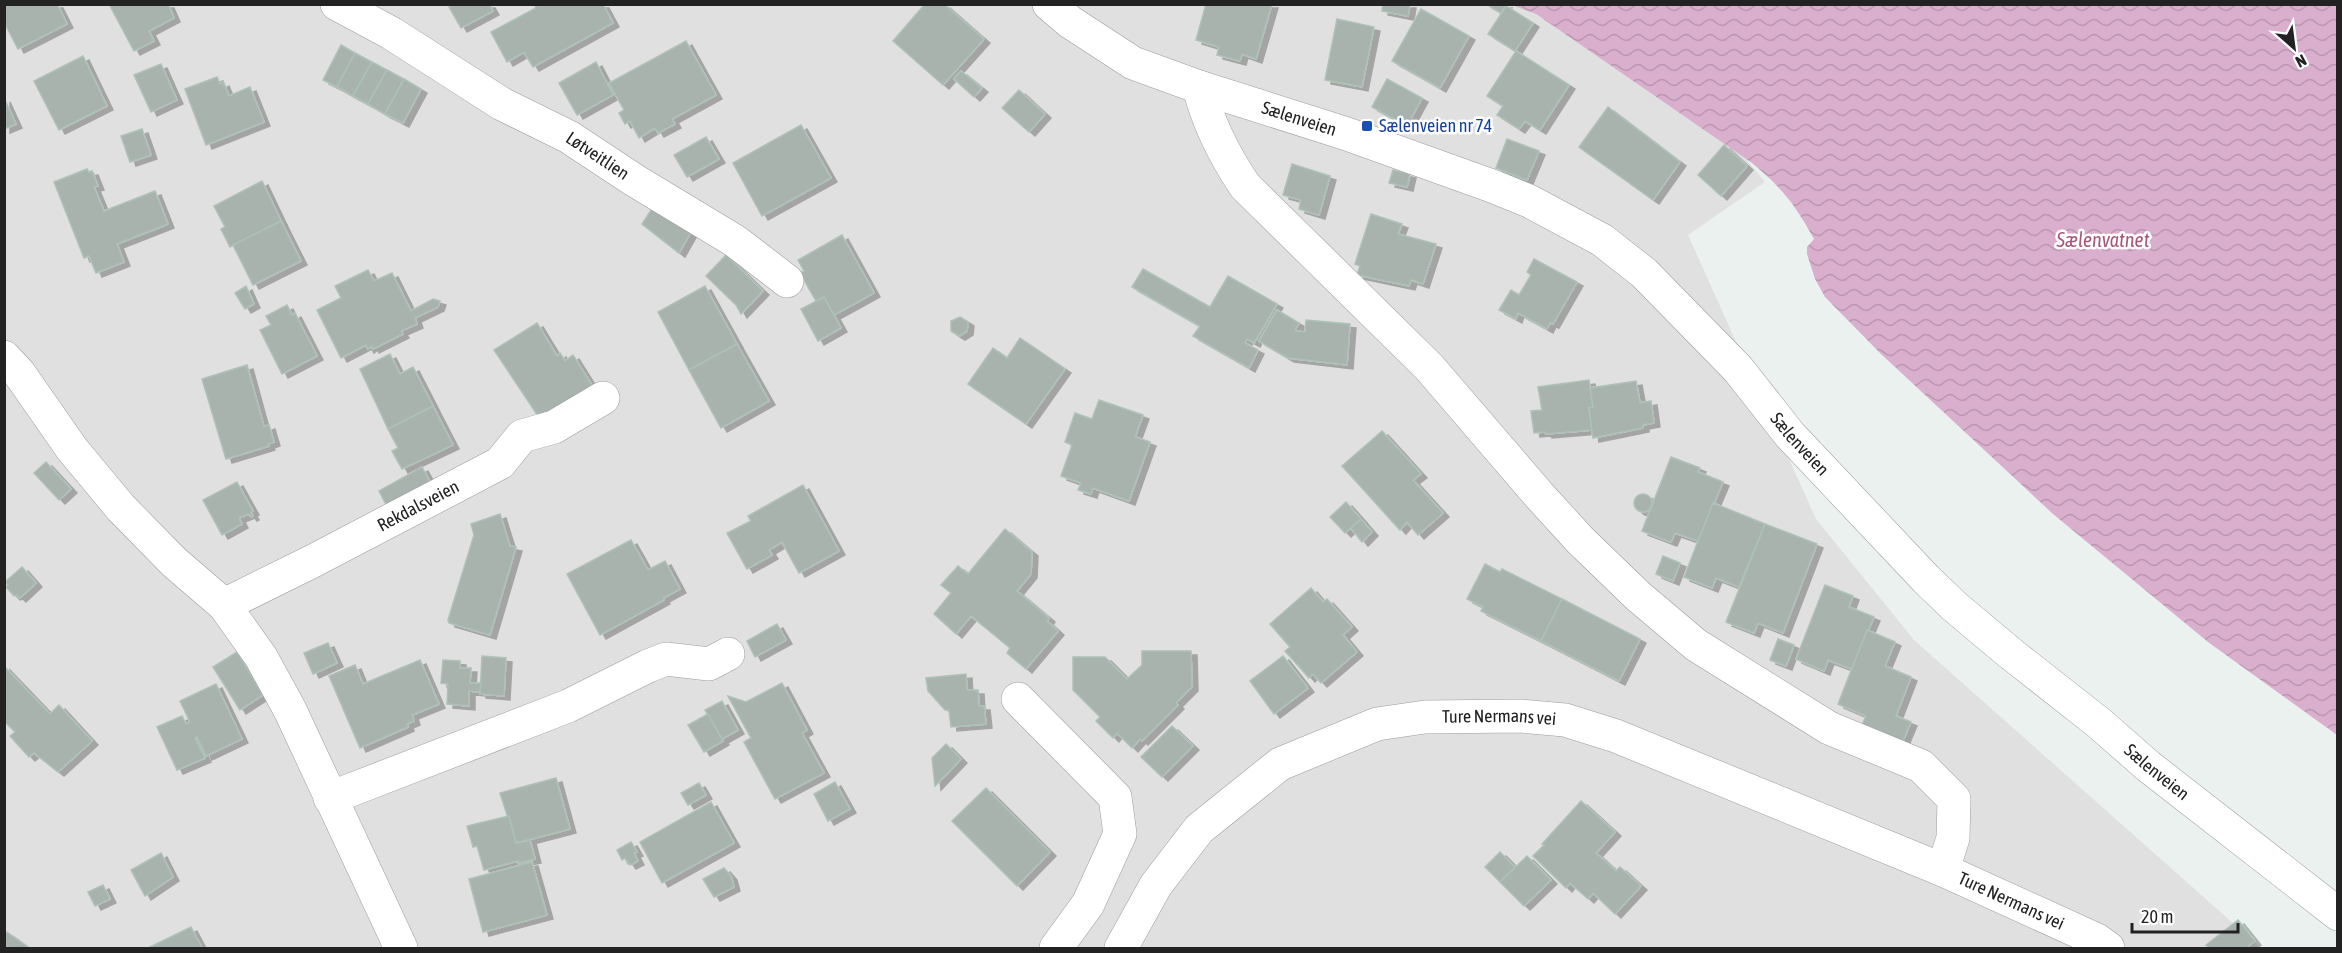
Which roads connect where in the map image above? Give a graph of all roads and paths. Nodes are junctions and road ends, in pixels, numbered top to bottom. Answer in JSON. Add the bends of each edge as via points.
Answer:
{"nodes":[{"id":1,"x":337,"y":4,"type":"edge"},
{"id":2,"x":393,"y":4,"type":"edge"},
{"id":3,"x":1049,"y":4,"type":"edge"},
{"id":4,"x":401,"y":41,"type":"junction"},
{"id":5,"x":1199,"y":87,"type":"junction"},
{"id":6,"x":787,"y":281,"type":"dead end"},
{"id":7,"x":4,"y":357,"type":"edge"},
{"id":8,"x":603,"y":398,"type":"dead end"},
{"id":9,"x":224,"y":605,"type":"junction"},
{"id":10,"x":728,"y":654,"type":"dead end"},
{"id":11,"x":1018,"y":699,"type":"dead end"},
{"id":12,"x":330,"y":798,"type":"junction"},
{"id":13,"x":1943,"y":870,"type":"junction"},
{"id":14,"x":2337,"y":914,"type":"edge"},
{"id":15,"x":401,"y":948,"type":"edge"},
{"id":16,"x":1056,"y":948,"type":"edge"},
{"id":17,"x":1121,"y":948,"type":"edge"},
{"id":18,"x":2108,"y":948,"type":"edge"}],
"edges":[{"from":1,"to":4,"type":"street","name":"Løtveitlien"},
{"from":2,"to":4,"type":"street"},
{"from":3,"to":5,"type":"street","name":"Sælenveien","via":[[1133,63]]},
{"from":4,"to":6,"type":"street","name":"Løtveitlien","via":[[700,218]]},
{"from":5,"to":13,"type":"street","name":"Ture Nermans vei","via":[[1218,141],[1245,186],[1429,367],[1580,540],[1638,597],[1696,645],[1829,728],[1921,766],[1954,799],[1953,838]]},
{"from":5,"to":14,"type":"street","name":"Sælenveien","via":[[1492,186],[1602,240],[1644,273],[1715,345],[1790,435],[1947,599],[2148,766]]},
{"from":7,"to":9,"type":"street","via":[[121,508]]},
{"from":8,"to":9,"type":"street","name":"Rekdalsveien","via":[[554,427],[522,436],[500,463]]},
{"from":9,"to":12,"type":"street","via":[[261,657]]},
{"from":10,"to":12,"type":"street","via":[[709,664],[666,659],[568,706]]},
{"from":11,"to":16,"type":"street","via":[[1115,797],[1120,834],[1088,904]]},
{"from":12,"to":15,"type":"street"},
{"from":13,"to":17,"type":"street","name":"Ture Nermans vei","via":[[1617,736],[1565,720],[1520,716],[1425,717],[1377,724],[1280,764],[1199,829],[1155,885]]},
{"from":13,"to":18,"type":"street","name":"Ture Nermans vei"}]}
